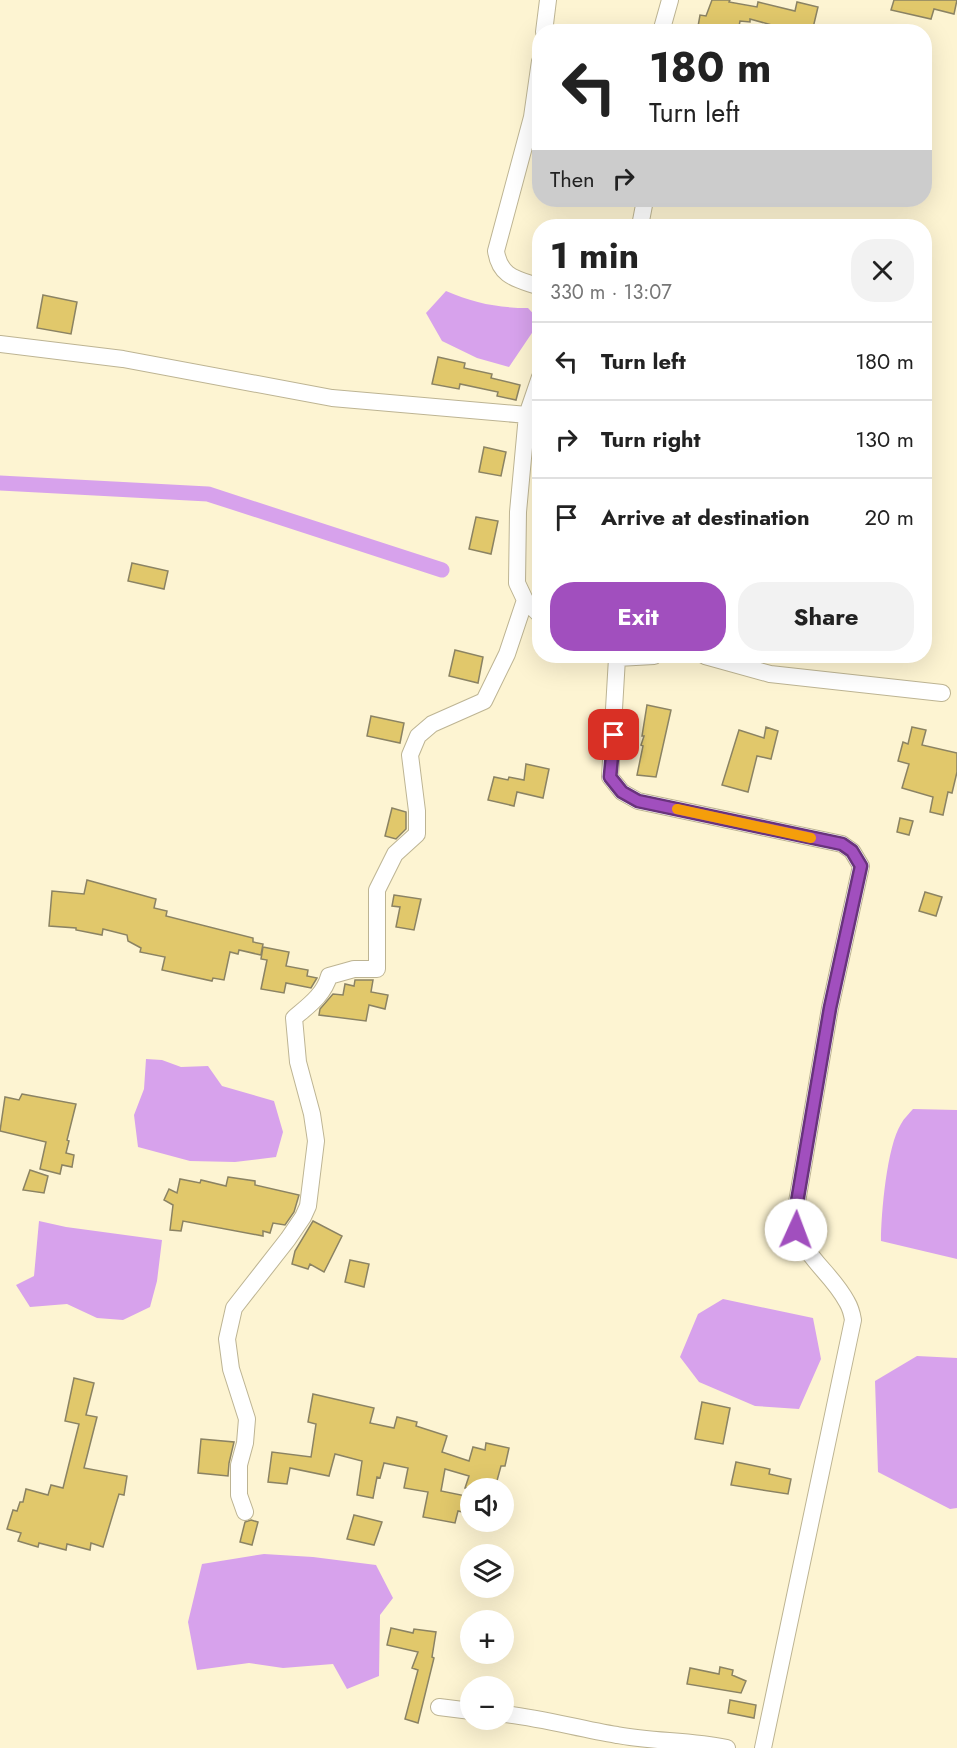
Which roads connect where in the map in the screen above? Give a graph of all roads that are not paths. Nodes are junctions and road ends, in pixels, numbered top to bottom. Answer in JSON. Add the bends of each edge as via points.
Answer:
{"nodes":[{"id":1,"x":549,"y":0,"type":"edge"},
{"id":2,"x":670,"y":0,"type":"edge"},
{"id":3,"x":545,"y":24,"type":"edge"},
{"id":4,"x":663,"y":24,"type":"edge"},
{"id":5,"x":532,"y":117,"type":"edge"},
{"id":6,"x":532,"y":284,"type":"edge"},
{"id":7,"x":0,"y":344,"type":"edge"},
{"id":8,"x":532,"y":410,"type":"edge"},
{"id":9,"x":525,"y":600,"type":"junction"},
{"id":10,"x":532,"y":607,"type":"edge"},
{"id":11,"x":615,"y":663,"type":"edge"},
{"id":12,"x":730,"y":663,"type":"edge"},
{"id":13,"x":942,"y":693,"type":"dead end"},
{"id":14,"x":245,"y":1512,"type":"dead end"},
{"id":15,"x":440,"y":1707,"type":"dead end"},
{"id":16,"x":460,"y":1710,"type":"edge"},
{"id":17,"x":514,"y":1715,"type":"edge"},
{"id":18,"x":728,"y":1748,"type":"edge"},
{"id":19,"x":763,"y":1748,"type":"edge"}],
"edges":[{"from":1,"to":3,"type":"street"},
{"from":2,"to":4,"type":"street"},
{"from":5,"to":6,"type":"street","via":[[496,252],[498,266],[507,274]]},
{"from":7,"to":8,"type":"street","via":[[123,359],[332,398]]},
{"from":8,"to":9,"type":"street","via":[[518,512],[517,583]]},
{"from":9,"to":10,"type":"street"},
{"from":9,"to":14,"type":"street","via":[[507,654],[484,701],[432,724],[418,735],[410,755],[417,834],[395,854],[377,890],[377,969],[354,969],[329,976],[314,1001],[294,1018],[298,1062],[316,1141],[308,1206],[293,1232],[234,1308],[227,1340],[231,1369],[247,1419],[239,1465],[239,1494]]},
{"from":11,"to":19,"type":"street","via":[[610,777],[622,792],[638,801],[842,844],[861,866],[830,1008],[795,1214],[801,1242],[848,1302],[853,1320]]},
{"from":12,"to":13,"type":"street","via":[[770,674]]},
{"from":15,"to":16,"type":"street"},
{"from":17,"to":18,"type":"street","via":[[619,1736]]}]}
